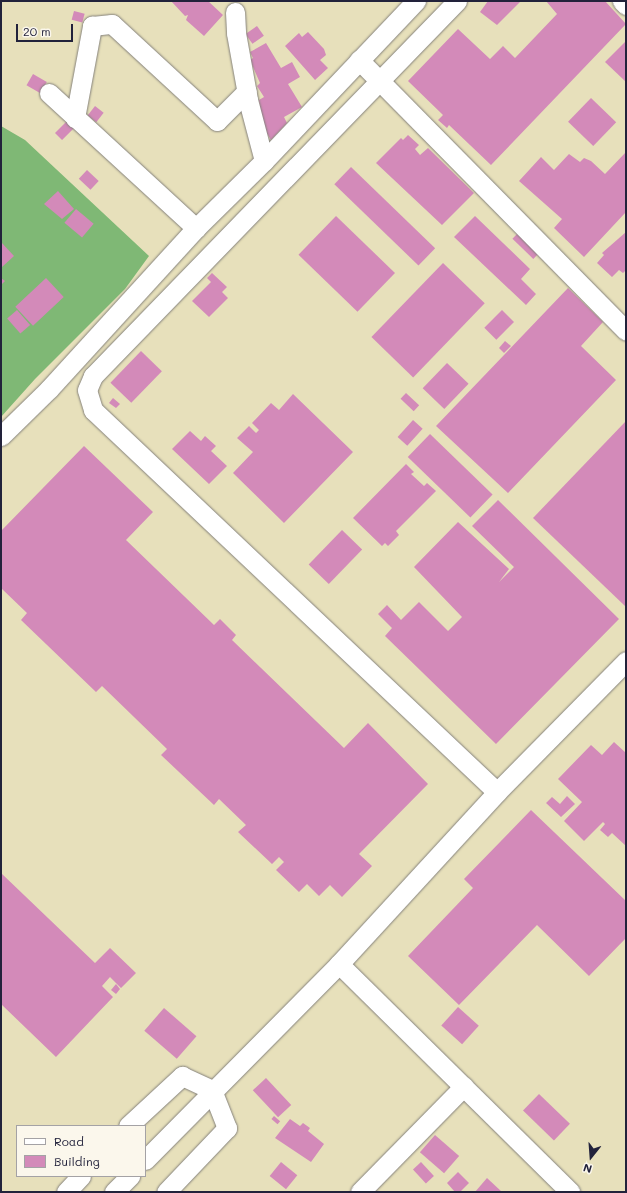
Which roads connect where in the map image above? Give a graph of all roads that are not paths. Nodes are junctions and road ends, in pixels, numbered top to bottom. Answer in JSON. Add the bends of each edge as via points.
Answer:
{"nodes":[{"id":1,"x":416,"y":1,"type":"edge"},
{"id":2,"x":457,"y":1,"type":"edge"},
{"id":3,"x":622,"y":1,"type":"edge"},
{"id":4,"x":626,"y":5,"type":"edge"},
{"id":5,"x":235,"y":12,"type":"dead end"},
{"id":6,"x":359,"y":60,"type":"junction"},
{"id":7,"x":380,"y":81,"type":"junction"},
{"id":8,"x":247,"y":91,"type":"junction"},
{"id":9,"x":49,"y":93,"type":"dead end"},
{"id":10,"x":75,"y":118,"type":"junction"},
{"id":11,"x":264,"y":161,"type":"junction"},
{"id":12,"x":196,"y":228,"type":"junction"},
{"id":13,"x":626,"y":330,"type":"edge"},
{"id":14,"x":1,"y":436,"type":"edge"},
{"id":15,"x":626,"y":661,"type":"edge"},
{"id":16,"x":497,"y":792,"type":"junction"},
{"id":17,"x":339,"y":964,"type":"junction"},
{"id":18,"x":464,"y":1086,"type":"junction"},
{"id":19,"x":212,"y":1090,"type":"junction"},
{"id":20,"x":129,"y":1125,"type":"edge"},
{"id":21,"x":146,"y":1159,"type":"edge"},
{"id":22,"x":80,"y":1177,"type":"edge"},
{"id":23,"x":129,"y":1177,"type":"edge"},
{"id":24,"x":66,"y":1192,"type":"edge"},
{"id":25,"x":114,"y":1192,"type":"edge"},
{"id":26,"x":166,"y":1192,"type":"edge"},
{"id":27,"x":360,"y":1192,"type":"edge"},
{"id":28,"x":570,"y":1192,"type":"edge"}],
"edges":[{"from":1,"to":6,"type":"street"},
{"from":2,"to":7,"type":"street"},
{"from":3,"to":4,"type":"street"},
{"from":5,"to":8,"type":"street","via":[[236,33]]},
{"from":6,"to":7,"type":"street"},
{"from":6,"to":11,"type":"street"},
{"from":7,"to":13,"type":"street"},
{"from":7,"to":16,"type":"street","via":[[93,376],[88,390],[93,410]]},
{"from":8,"to":10,"type":"street","via":[[217,121],[112,24],[92,26]]},
{"from":8,"to":11,"type":"street"},
{"from":9,"to":10,"type":"street"},
{"from":10,"to":12,"type":"street"},
{"from":11,"to":12,"type":"street"},
{"from":12,"to":14,"type":"street","via":[[49,389]]},
{"from":15,"to":16,"type":"street"},
{"from":16,"to":17,"type":"street"},
{"from":17,"to":18,"type":"street"},
{"from":17,"to":19,"type":"street"},
{"from":18,"to":27,"type":"street"},
{"from":18,"to":28,"type":"street"},
{"from":19,"to":20,"type":"street","via":[[182,1076]]},
{"from":19,"to":21,"type":"street"},
{"from":19,"to":26,"type":"street","via":[[227,1128]]},
{"from":22,"to":24,"type":"street"},
{"from":23,"to":25,"type":"street"}]}
